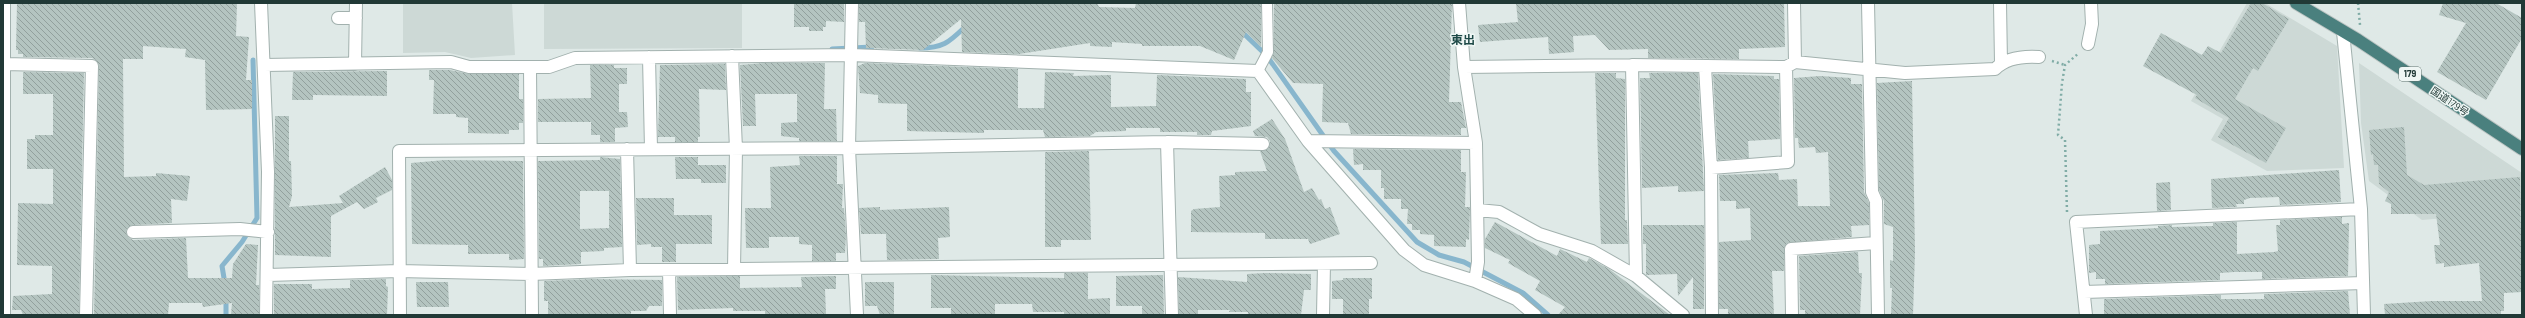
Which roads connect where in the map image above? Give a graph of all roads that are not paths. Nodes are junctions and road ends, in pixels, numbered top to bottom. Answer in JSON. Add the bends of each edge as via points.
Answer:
{"nodes":[{"id":1,"x":4,"y":3,"type":"edge"},
{"id":2,"x":261,"y":3,"type":"edge"},
{"id":3,"x":356,"y":3,"type":"edge"},
{"id":4,"x":852,"y":3,"type":"edge"},
{"id":5,"x":1267,"y":3,"type":"edge"},
{"id":6,"x":1460,"y":3,"type":"edge"},
{"id":7,"x":1794,"y":3,"type":"edge"},
{"id":8,"x":1868,"y":3,"type":"edge"},
{"id":9,"x":2000,"y":3,"type":"edge"},
{"id":10,"x":2091,"y":3,"type":"edge"},
{"id":11,"x":2296,"y":3,"type":"edge"},
{"id":12,"x":338,"y":18,"type":"dead end"},
{"id":13,"x":356,"y":18,"type":"junction"},
{"id":14,"x":2343,"y":32,"type":"junction"},
{"id":15,"x":2088,"y":44,"type":"road end"},
{"id":16,"x":851,"y":55,"type":"junction"},
{"id":17,"x":732,"y":56,"type":"junction"},
{"id":18,"x":2039,"y":56,"type":"dead end"},
{"id":19,"x":649,"y":57,"type":"junction"},
{"id":20,"x":356,"y":58,"type":"junction"},
{"id":21,"x":2001,"y":63,"type":"junction"},
{"id":22,"x":4,"y":64,"type":"edge"},
{"id":23,"x":264,"y":65,"type":"junction"},
{"id":24,"x":1632,"y":65,"type":"junction"},
{"id":25,"x":1790,"y":65,"type":"junction"},
{"id":26,"x":530,"y":67,"type":"junction"},
{"id":27,"x":1464,"y":67,"type":"junction"},
{"id":28,"x":1705,"y":67,"type":"junction"},
{"id":29,"x":1258,"y":71,"type":"junction"},
{"id":30,"x":1869,"y":71,"type":"junction"},
{"id":31,"x":1308,"y":141,"type":"junction"},
{"id":32,"x":1167,"y":142,"type":"junction"},
{"id":33,"x":1476,"y":143,"type":"junction"},
{"id":34,"x":1263,"y":144,"type":"dead end"},
{"id":35,"x":849,"y":148,"type":"junction"},
{"id":36,"x":651,"y":149,"type":"junction"},
{"id":37,"x":736,"y":149,"type":"junction"},
{"id":38,"x":2522,"y":149,"type":"edge"},
{"id":39,"x":530,"y":150,"type":"junction"},
{"id":40,"x":627,"y":150,"type":"junction"},
{"id":41,"x":1711,"y":168,"type":"junction"},
{"id":42,"x":2361,"y":209,"type":"junction"},
{"id":43,"x":1478,"y":210,"type":"junction"},
{"id":44,"x":132,"y":232,"type":"dead end"},
{"id":45,"x":268,"y":232,"type":"junction"},
{"id":46,"x":1876,"y":243,"type":"junction"},
{"id":47,"x":1371,"y":263,"type":"dead end"},
{"id":48,"x":1324,"y":264,"type":"junction"},
{"id":49,"x":1171,"y":265,"type":"junction"},
{"id":50,"x":856,"y":267,"type":"junction"},
{"id":51,"x":734,"y":269,"type":"junction"},
{"id":52,"x":630,"y":270,"type":"junction"},
{"id":53,"x":669,"y":270,"type":"junction"},
{"id":54,"x":399,"y":271,"type":"junction"},
{"id":55,"x":531,"y":274,"type":"junction"},
{"id":56,"x":268,"y":275,"type":"junction"},
{"id":57,"x":1636,"y":276,"type":"junction"},
{"id":58,"x":1475,"y":281,"type":"junction"},
{"id":59,"x":2363,"y":283,"type":"junction"},
{"id":60,"x":2084,"y":292,"type":"junction"},
{"id":61,"x":4,"y":315,"type":"edge"},
{"id":62,"x":86,"y":315,"type":"edge"},
{"id":63,"x":266,"y":315,"type":"edge"},
{"id":64,"x":400,"y":315,"type":"edge"},
{"id":65,"x":532,"y":315,"type":"edge"},
{"id":66,"x":670,"y":315,"type":"edge"},
{"id":67,"x":857,"y":315,"type":"edge"},
{"id":68,"x":1172,"y":315,"type":"edge"},
{"id":69,"x":1323,"y":315,"type":"edge"},
{"id":70,"x":1535,"y":315,"type":"edge"},
{"id":71,"x":1683,"y":315,"type":"edge"},
{"id":72,"x":1712,"y":315,"type":"edge"},
{"id":73,"x":1792,"y":315,"type":"edge"},
{"id":74,"x":1878,"y":315,"type":"edge"},
{"id":75,"x":2086,"y":315,"type":"edge"},
{"id":76,"x":2364,"y":315,"type":"edge"}],
"edges":[{"from":1,"to":22,"type":"street"},
{"from":2,"to":23,"type":"street"},
{"from":3,"to":13,"type":"street"},
{"from":4,"to":16,"type":"street"},
{"from":5,"to":29,"type":"lane","via":[[1268,52]]},
{"from":6,"to":27,"type":"street"},
{"from":7,"to":25,"type":"street"},
{"from":8,"to":30,"type":"street"},
{"from":9,"to":21,"type":"street"},
{"from":10,"to":15,"type":"street","via":[[2092,24]]},
{"from":11,"to":14,"type":"highway","name":"国道179号","number":"179"},
{"from":12,"to":13,"type":"street"},
{"from":13,"to":20,"type":"street"},
{"from":14,"to":38,"type":"highway","name":"国道179号","number":"179"},
{"from":14,"to":42,"type":"street"},
{"from":16,"to":17,"type":"street"},
{"from":16,"to":29,"type":"street"},
{"from":16,"to":35,"type":"street"},
{"from":17,"to":19,"type":"street"},
{"from":17,"to":37,"type":"street"},
{"from":18,"to":21,"type":"street","via":[[2027,56]]},
{"from":19,"to":26,"type":"street","via":[[575,58],[549,67]]},
{"from":19,"to":36,"type":"street"},
{"from":20,"to":23,"type":"street"},
{"from":20,"to":26,"type":"street","via":[[452,62],[469,67]]},
{"from":21,"to":30,"type":"street","via":[[1995,69],[1905,73]]},
{"from":22,"to":61,"type":"street"},
{"from":22,"to":62,"type":"street","via":[[92,66]]},
{"from":23,"to":45,"type":"street"},
{"from":24,"to":27,"type":"street"},
{"from":24,"to":28,"type":"street"},
{"from":24,"to":57,"type":"street"},
{"from":25,"to":28,"type":"street"},
{"from":25,"to":30,"type":"street"},
{"from":25,"to":41,"type":"street","via":[[1788,162]]},
{"from":26,"to":39,"type":"street"},
{"from":27,"to":33,"type":"street"},
{"from":28,"to":41,"type":"street"},
{"from":29,"to":31,"type":"street"},
{"from":30,"to":46,"type":"street"},
{"from":31,"to":33,"type":"street"},
{"from":31,"to":58,"type":"street","via":[[1404,250],[1424,265]]},
{"from":32,"to":34,"type":"street"},
{"from":32,"to":35,"type":"street"},
{"from":32,"to":49,"type":"street"},
{"from":33,"to":43,"type":"street"},
{"from":35,"to":37,"type":"street"},
{"from":35,"to":50,"type":"street"},
{"from":36,"to":37,"type":"street"},
{"from":36,"to":40,"type":"street"},
{"from":37,"to":51,"type":"street"},
{"from":39,"to":40,"type":"street"},
{"from":39,"to":54,"type":"street","via":[[399,151]]},
{"from":39,"to":55,"type":"street"},
{"from":40,"to":52,"type":"street"},
{"from":41,"to":72,"type":"street"},
{"from":42,"to":59,"type":"street"},
{"from":42,"to":60,"type":"street","via":[[2076,222]]},
{"from":43,"to":57,"type":"street","via":[[1499,212],[1538,234],[1592,251]]},
{"from":43,"to":58,"type":"street","via":[[1478,262]]},
{"from":44,"to":45,"type":"street","via":[[240,229]]},
{"from":45,"to":56,"type":"street"},
{"from":46,"to":73,"type":"street","via":[[1791,249]]},
{"from":46,"to":74,"type":"street"},
{"from":47,"to":48,"type":"street"},
{"from":48,"to":49,"type":"street"},
{"from":48,"to":69,"type":"street"},
{"from":49,"to":50,"type":"street","via":[[940,269]]},
{"from":49,"to":68,"type":"street"},
{"from":50,"to":51,"type":"street"},
{"from":50,"to":67,"type":"street"},
{"from":51,"to":53,"type":"street"},
{"from":52,"to":53,"type":"street"},
{"from":52,"to":55,"type":"street"},
{"from":53,"to":66,"type":"street"},
{"from":54,"to":55,"type":"street"},
{"from":54,"to":56,"type":"street"},
{"from":54,"to":64,"type":"street"},
{"from":55,"to":65,"type":"street"},
{"from":56,"to":63,"type":"street"},
{"from":57,"to":71,"type":"street"},
{"from":58,"to":70,"type":"street","via":[[1516,299]]},
{"from":59,"to":60,"type":"street"},
{"from":59,"to":76,"type":"street"},
{"from":60,"to":75,"type":"street"}]}
